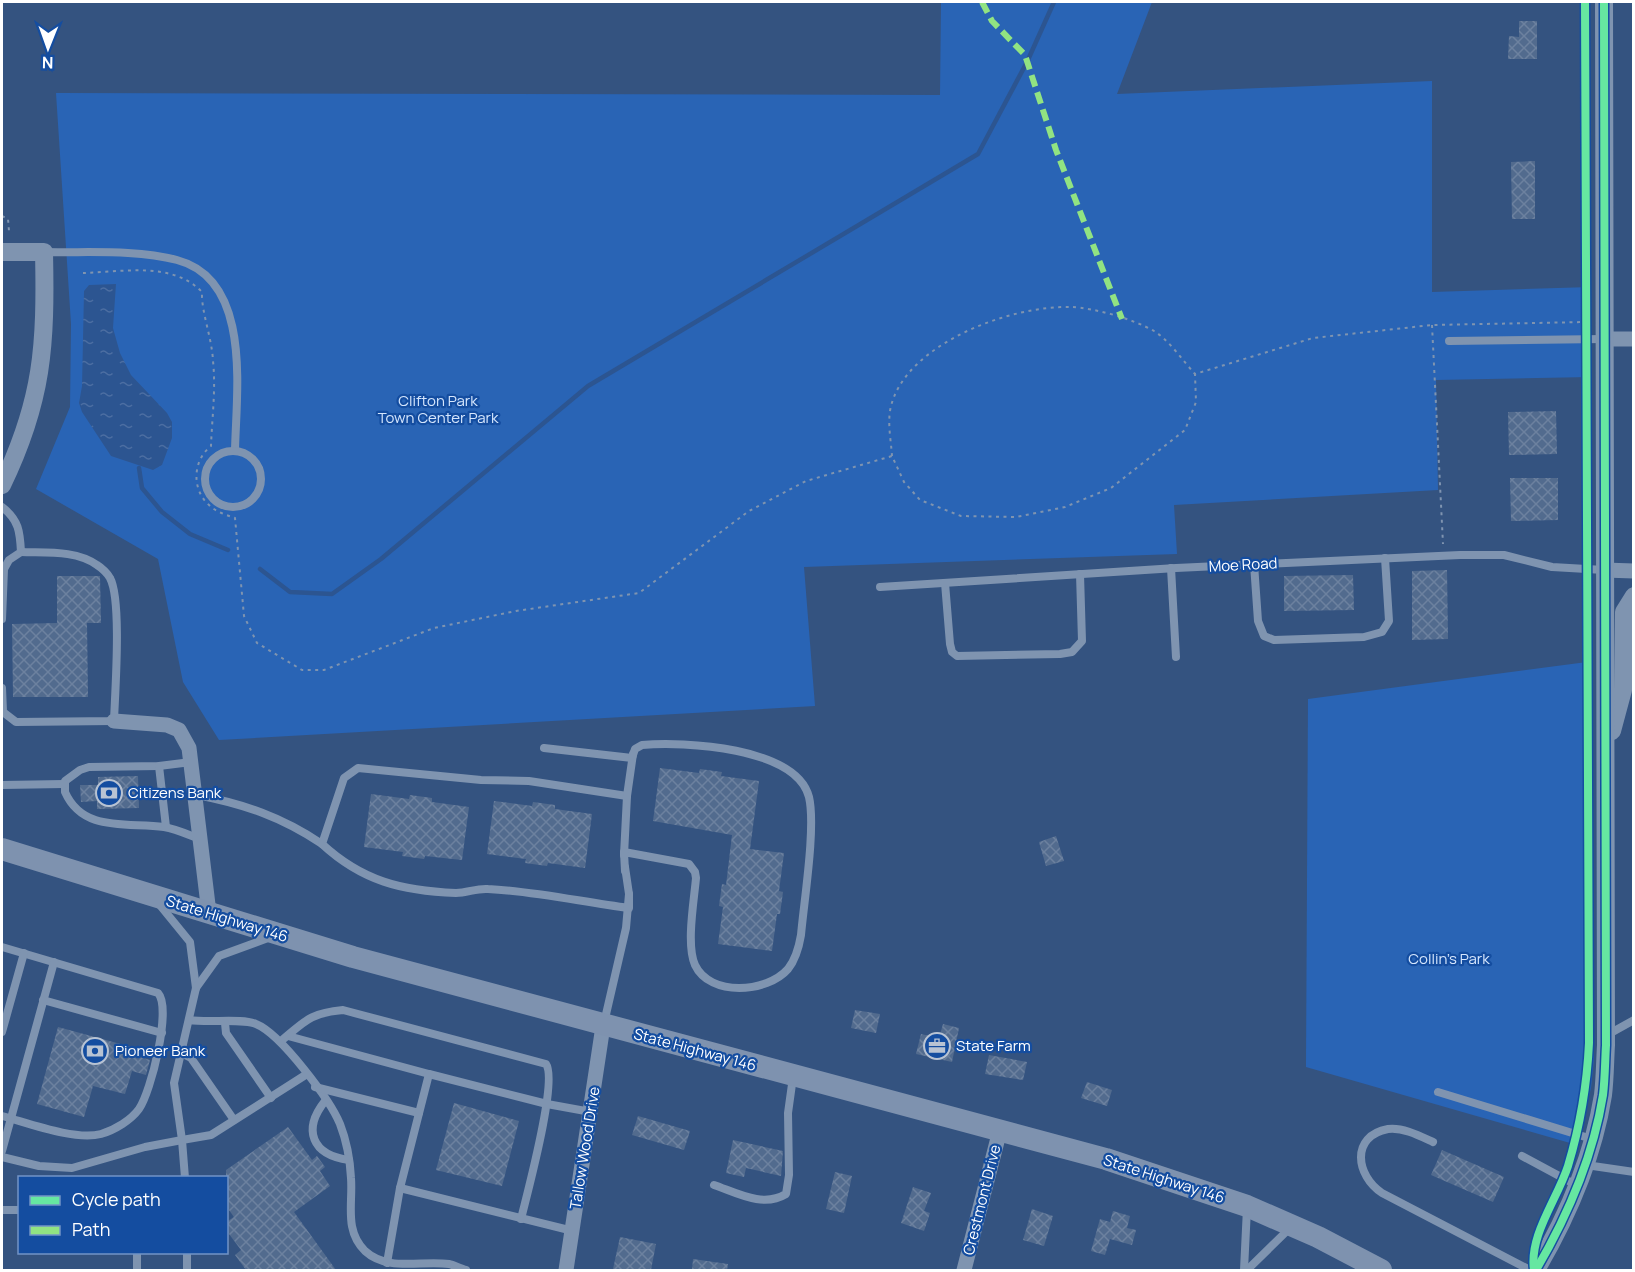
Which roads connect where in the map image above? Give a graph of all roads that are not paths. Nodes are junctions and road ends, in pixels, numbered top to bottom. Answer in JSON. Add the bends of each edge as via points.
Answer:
{"nodes":[{"id":1,"x":1604,"y":2,"type":"edge"},
{"id":2,"x":2,"y":252,"type":"edge"},
{"id":3,"x":44,"y":252,"type":"junction"},
{"id":4,"x":1605,"y":339,"type":"junction"},
{"id":5,"x":1634,"y":339,"type":"edge"},
{"id":6,"x":1449,"y":341,"type":"dead end"},
{"id":7,"x":235,"y":451,"type":"junction"},
{"id":8,"x":2,"y":485,"type":"edge"},
{"id":9,"x":2,"y":507,"type":"edge"},
{"id":10,"x":21,"y":552,"type":"junction"},
{"id":11,"x":1385,"y":558,"type":"junction"},
{"id":12,"x":1254,"y":564,"type":"junction"},
{"id":13,"x":1171,"y":568,"type":"junction"},
{"id":14,"x":1604,"y":570,"type":"junction"},
{"id":15,"x":1634,"y":571,"type":"edge"},
{"id":16,"x":1080,"y":574,"type":"junction"},
{"id":17,"x":945,"y":583,"type":"junction"},
{"id":18,"x":880,"y":587,"type":"dead end"},
{"id":19,"x":1634,"y":596,"type":"edge"},
{"id":20,"x":2,"y":619,"type":"edge"},
{"id":21,"x":1176,"y":657,"type":"dead end"},
{"id":22,"x":2,"y":688,"type":"edge"},
{"id":23,"x":114,"y":721,"type":"junction"},
{"id":24,"x":544,"y":748,"type":"dead end"},
{"id":25,"x":1606,"y":750,"type":"junction"},
{"id":26,"x":632,"y":758,"type":"junction"},
{"id":27,"x":191,"y":762,"type":"junction"},
{"id":28,"x":159,"y":766,"type":"junction"},
{"id":29,"x":64,"y":784,"type":"junction"},
{"id":30,"x":2,"y":785,"type":"edge"},
{"id":31,"x":197,"y":795,"type":"junction"},
{"id":32,"x":627,"y":795,"type":"junction"},
{"id":33,"x":166,"y":827,"type":"junction"},
{"id":34,"x":200,"y":839,"type":"junction"},
{"id":35,"x":322,"y":844,"type":"junction"},
{"id":36,"x":2,"y":849,"type":"edge"},
{"id":37,"x":624,"y":852,"type":"junction"},
{"id":38,"x":152,"y":896,"type":"junction"},
{"id":39,"x":628,"y":908,"type":"junction"},
{"id":40,"x":209,"y":913,"type":"junction"},
{"id":41,"x":279,"y":935,"type":"junction"},
{"id":42,"x":2,"y":947,"type":"edge"},
{"id":43,"x":24,"y":953,"type":"junction"},
{"id":44,"x":54,"y":962,"type":"junction"},
{"id":45,"x":196,"y":988,"type":"junction"},
{"id":46,"x":43,"y":1000,"type":"junction"},
{"id":47,"x":189,"y":1020,"type":"junction"},
{"id":48,"x":1634,"y":1020,"type":"edge"},
{"id":49,"x":225,"y":1023,"type":"junction"},
{"id":50,"x":603,"y":1026,"type":"junction"},
{"id":51,"x":2,"y":1032,"type":"edge"},
{"id":52,"x":162,"y":1033,"type":"junction"},
{"id":53,"x":288,"y":1036,"type":"junction"},
{"id":54,"x":1606,"y":1036,"type":"junction"},
{"id":55,"x":281,"y":1041,"type":"junction"},
{"id":56,"x":179,"y":1052,"type":"junction"},
{"id":57,"x":307,"y":1074,"type":"junction"},
{"id":58,"x":429,"y":1074,"type":"junction"},
{"id":59,"x":793,"y":1076,"type":"junction"},
{"id":60,"x":315,"y":1087,"type":"junction"},
{"id":61,"x":1438,"y":1092,"type":"dead end"},
{"id":62,"x":271,"y":1098,"type":"junction"},
{"id":63,"x":325,"y":1101,"type":"junction"},
{"id":64,"x":547,"y":1104,"type":"junction"},
{"id":65,"x":591,"y":1112,"type":"junction"},
{"id":66,"x":419,"y":1113,"type":"junction"},
{"id":67,"x":2,"y":1116,"type":"edge"},
{"id":68,"x":10,"y":1118,"type":"junction"},
{"id":69,"x":234,"y":1120,"type":"junction"},
{"id":70,"x":1000,"y":1130,"type":"junction"},
{"id":71,"x":1592,"y":1139,"type":"junction"},
{"id":72,"x":182,"y":1140,"type":"junction"},
{"id":73,"x":1433,"y":1142,"type":"dead end"},
{"id":74,"x":2,"y":1151,"type":"edge"},
{"id":75,"x":1522,"y":1156,"type":"dead end"},
{"id":76,"x":2,"y":1157,"type":"edge"},
{"id":77,"x":349,"y":1160,"type":"junction"},
{"id":78,"x":1586,"y":1165,"type":"junction"},
{"id":79,"x":1634,"y":1172,"type":"edge"},
{"id":80,"x":185,"y":1176,"type":"edge"},
{"id":81,"x":714,"y":1185,"type":"dead end"},
{"id":82,"x":1577,"y":1186,"type":"junction"},
{"id":83,"x":400,"y":1188,"type":"junction"},
{"id":84,"x":1247,"y":1206,"type":"junction"},
{"id":85,"x":2,"y":1210,"type":"edge"},
{"id":86,"x":18,"y":1210,"type":"edge"},
{"id":87,"x":521,"y":1219,"type":"junction"},
{"id":88,"x":1293,"y":1225,"type":"junction"},
{"id":89,"x":573,"y":1231,"type":"junction"},
{"id":90,"x":137,"y":1254,"type":"edge"},
{"id":91,"x":187,"y":1254,"type":"edge"},
{"id":92,"x":387,"y":1263,"type":"junction"},
{"id":93,"x":137,"y":1270,"type":"edge"},
{"id":94,"x":188,"y":1270,"type":"edge"},
{"id":95,"x":466,"y":1270,"type":"edge"},
{"id":96,"x":566,"y":1270,"type":"edge"},
{"id":97,"x":964,"y":1270,"type":"edge"},
{"id":98,"x":1246,"y":1270,"type":"edge"},
{"id":99,"x":1381,"y":1270,"type":"edge"},
{"id":100,"x":1530,"y":1270,"type":"edge"},
{"id":101,"x":1536,"y":1270,"type":"edge"}],
"edges":[{"from":1,"to":4,"type":"street"},
{"from":2,"to":3,"type":"street"},
{"from":3,"to":7,"type":"lane","via":[[157,256],[179,260],[206,276],[225,301],[233,322],[237,359]]},
{"from":3,"to":8,"type":"street","via":[[46,322],[35,403]]},
{"from":4,"to":5,"type":"street"},
{"from":4,"to":6,"type":"lane"},
{"from":4,"to":14,"type":"street"},
{"from":7,"to":7,"type":"lane","via":[[216,457],[206,472],[205,482],[213,499],[232,507],[255,497],[261,481],[261,472],[251,457]]},
{"from":9,"to":10,"type":"lane","via":[[20,529]]},
{"from":10,"to":20,"type":"lane","via":[[4,568]]},
{"from":10,"to":23,"type":"lane","via":[[63,553],[82,558],[110,577],[116,597]]},
{"from":11,"to":12,"type":"lane","name":"Moe Road"},
{"from":11,"to":12,"type":"lane","via":[[1389,621],[1382,632],[1364,637],[1274,640],[1264,636],[1258,621]]},
{"from":11,"to":14,"type":"lane","name":"Moe Road","via":[[1504,555],[1551,567]]},
{"from":12,"to":13,"type":"lane","name":"Moe Road"},
{"from":13,"to":16,"type":"lane","name":"Moe Road"},
{"from":13,"to":21,"type":"lane"},
{"from":14,"to":15,"type":"street"},
{"from":14,"to":25,"type":"street"},
{"from":16,"to":17,"type":"lane","name":"Moe Road"},
{"from":16,"to":17,"type":"lane","via":[[1082,641],[1072,652],[1060,654],[957,656],[950,644]]},
{"from":17,"to":18,"type":"lane","name":"Moe Road"},
{"from":19,"to":25,"type":"street","via":[[1624,612],[1623,690]]},
{"from":22,"to":23,"type":"lane","via":[[3,712],[16,722]]},
{"from":23,"to":27,"type":"street","via":[[154,722],[179,730],[189,748]]},
{"from":24,"to":26,"type":"lane"},
{"from":25,"to":54,"type":"street"},
{"from":26,"to":32,"type":"lane"},
{"from":26,"to":37,"type":"lane","via":[[635,749],[642,745],[711,747],[763,758],[785,768],[805,788],[810,833],[801,935],[787,970],[772,980],[746,987],[723,986],[704,976],[692,954],[696,878],[693,868]]},
{"from":27,"to":28,"type":"lane"},
{"from":27,"to":31,"type":"street"},
{"from":28,"to":29,"type":"lane","via":[[89,767]]},
{"from":28,"to":33,"type":"lane"},
{"from":29,"to":30,"type":"lane"},
{"from":29,"to":33,"type":"lane","via":[[74,808],[98,822]]},
{"from":31,"to":34,"type":"street"},
{"from":31,"to":35,"type":"lane","via":[[268,813]]},
{"from":32,"to":35,"type":"lane","via":[[529,781],[358,768],[344,778]]},
{"from":32,"to":37,"type":"lane"},
{"from":33,"to":34,"type":"lane"},
{"from":34,"to":40,"type":"street"},
{"from":35,"to":39,"type":"lane","via":[[362,875],[400,887],[454,893],[486,889]]},
{"from":36,"to":38,"type":"main road","name":"State Highway 146"},
{"from":37,"to":39,"type":"lane"},
{"from":38,"to":40,"type":"main road","name":"State Highway 146"},
{"from":38,"to":45,"type":"lane","via":[[190,942]]},
{"from":39,"to":50,"type":"lane"},
{"from":40,"to":41,"type":"main road","name":"State Highway 146"},
{"from":41,"to":45,"type":"lane","via":[[219,956]]},
{"from":41,"to":50,"type":"main road","name":"State Highway 146"},
{"from":42,"to":43,"type":"lane"},
{"from":43,"to":44,"type":"lane"},
{"from":43,"to":51,"type":"lane"},
{"from":44,"to":46,"type":"lane"},
{"from":44,"to":52,"type":"lane","via":[[158,993],[164,1008]]},
{"from":45,"to":47,"type":"lane"},
{"from":46,"to":52,"type":"lane"},
{"from":46,"to":68,"type":"lane"},
{"from":47,"to":49,"type":"lane"},
{"from":47,"to":56,"type":"lane"},
{"from":48,"to":54,"type":"lane"},
{"from":49,"to":55,"type":"lane","via":[[244,1020],[270,1031]]},
{"from":49,"to":62,"type":"lane","via":[[226,1033]]},
{"from":50,"to":59,"type":"main road","name":"State Highway 146"},
{"from":50,"to":65,"type":"street","name":"Tallow Wood Drive"},
{"from":52,"to":68,"type":"lane","via":[[140,1108],[109,1131],[86,1136]]},
{"from":53,"to":55,"type":"lane"},
{"from":53,"to":58,"type":"lane"},
{"from":53,"to":64,"type":"lane","via":[[319,1012],[344,1010],[364,1015],[542,1062],[549,1069]]},
{"from":54,"to":71,"type":"street","via":[[1603,1095]]},
{"from":55,"to":57,"type":"lane"},
{"from":56,"to":69,"type":"lane","via":[[190,1058]]},
{"from":56,"to":72,"type":"lane","via":[[174,1083]]},
{"from":57,"to":60,"type":"lane"},
{"from":57,"to":62,"type":"lane"},
{"from":58,"to":64,"type":"lane"},
{"from":58,"to":66,"type":"lane"},
{"from":59,"to":70,"type":"main road","name":"State Highway 146"},
{"from":59,"to":81,"type":"lane","via":[[786,1194],[760,1200]]},
{"from":60,"to":63,"type":"lane"},
{"from":60,"to":66,"type":"lane"},
{"from":61,"to":71,"type":"lane"},
{"from":62,"to":69,"type":"lane"},
{"from":63,"to":77,"type":"lane","via":[[339,1122]]},
{"from":63,"to":77,"type":"lane","via":[[311,1125],[313,1138],[329,1154]]},
{"from":64,"to":65,"type":"lane"},
{"from":64,"to":87,"type":"lane"},
{"from":65,"to":89,"type":"street","name":"Tallow Wood Drive"},
{"from":66,"to":83,"type":"lane"},
{"from":67,"to":68,"type":"lane"},
{"from":68,"to":74,"type":"lane"},
{"from":69,"to":72,"type":"lane","via":[[211,1135]]},
{"from":70,"to":84,"type":"main road","name":"State Highway 146","via":[[1109,1160]]},
{"from":70,"to":97,"type":"street","name":"Crestmont Drive"},
{"from":71,"to":78,"type":"street"},
{"from":72,"to":76,"type":"lane","via":[[72,1168],[39,1166]]},
{"from":72,"to":80,"type":"lane"},
{"from":73,"to":100,"type":"lane","via":[[1399,1129],[1374,1135],[1361,1154],[1364,1177],[1382,1193]]},
{"from":75,"to":82,"type":"lane"},
{"from":77,"to":92,"type":"lane","via":[[351,1226],[365,1251]]},
{"from":78,"to":79,"type":"lane"},
{"from":78,"to":82,"type":"street"},
{"from":82,"to":101,"type":"street","via":[[1559,1230]]},
{"from":83,"to":87,"type":"lane"},
{"from":83,"to":92,"type":"lane"},
{"from":84,"to":88,"type":"main road","name":"State Highway 146"},
{"from":84,"to":98,"type":"lane"},
{"from":85,"to":86,"type":"lane"},
{"from":87,"to":89,"type":"lane"},
{"from":88,"to":98,"type":"lane"},
{"from":88,"to":99,"type":"main road","name":"State Highway 146"},
{"from":89,"to":96,"type":"street","name":"Tallow Wood Drive"},
{"from":90,"to":93,"type":"lane"},
{"from":91,"to":94,"type":"lane"},
{"from":92,"to":95,"type":"lane","via":[[449,1264]]}]}
